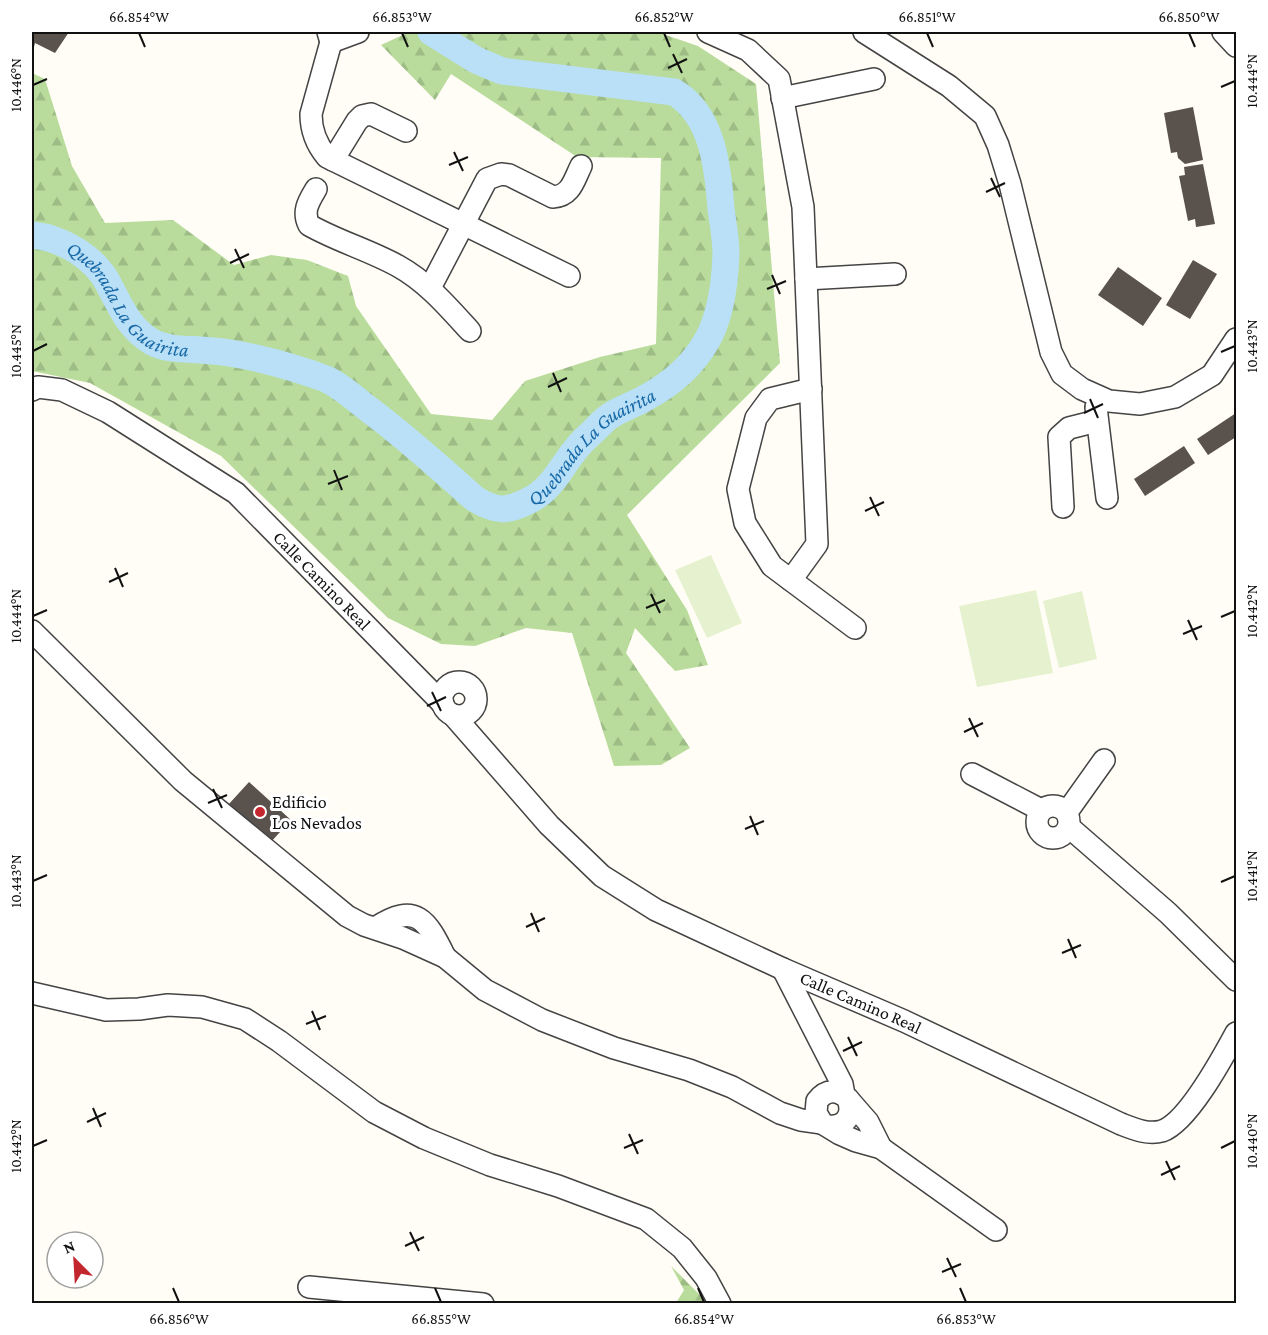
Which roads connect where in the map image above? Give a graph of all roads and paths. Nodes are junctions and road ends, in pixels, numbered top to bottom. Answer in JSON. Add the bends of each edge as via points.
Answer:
{"nodes":[{"id":1,"x":358,"y":32,"type":"edge"},
{"id":2,"x":708,"y":32,"type":"edge"},
{"id":3,"x":864,"y":32,"type":"edge"},
{"id":4,"x":1223,"y":32,"type":"edge"},
{"id":5,"x":330,"y":37,"type":"edge"},
{"id":6,"x":1236,"y":46,"type":"edge"},
{"id":7,"x":874,"y":79,"type":"dead end"},
{"id":8,"x":782,"y":98,"type":"junction"},
{"id":9,"x":406,"y":131,"type":"dead end"},
{"id":10,"x":333,"y":160,"type":"junction"},
{"id":11,"x":581,"y":166,"type":"dead end"},
{"id":12,"x":316,"y":189,"type":"dead end"},
{"id":13,"x":464,"y":224,"type":"junction"},
{"id":14,"x":895,"y":274,"type":"dead end"},
{"id":15,"x":570,"y":276,"type":"dead end"},
{"id":16,"x":806,"y":279,"type":"junction"},
{"id":17,"x":430,"y":288,"type":"junction"},
{"id":18,"x":470,"y":331,"type":"dead end"},
{"id":19,"x":1236,"y":339,"type":"edge"},
{"id":20,"x":811,"y":389,"type":"junction"},
{"id":21,"x":32,"y":390,"type":"edge"},
{"id":22,"x":1095,"y":395,"type":"junction"},
{"id":23,"x":1097,"y":421,"type":"junction"},
{"id":24,"x":1107,"y":498,"type":"dead end"},
{"id":25,"x":1063,"y":507,"type":"dead end"},
{"id":26,"x":791,"y":580,"type":"junction"},
{"id":27,"x":855,"y":628,"type":"dead end"},
{"id":28,"x":32,"y":630,"type":"edge"},
{"id":29,"x":406,"y":666,"type":"junction"},
{"id":30,"x":459,"y":681,"type":"junction"},
{"id":31,"x":477,"y":694,"type":"junction"},
{"id":32,"x":448,"y":710,"type":"junction"},
{"id":33,"x":490,"y":756,"type":"junction"},
{"id":34,"x":1104,"y":760,"type":"dead end"},
{"id":35,"x":972,"y":774,"type":"dead end"},
{"id":36,"x":1041,"y":810,"type":"junction"},
{"id":37,"x":1068,"y":820,"type":"junction"},
{"id":38,"x":783,"y":969,"type":"junction"},
{"id":39,"x":1236,"y":980,"type":"edge"},
{"id":40,"x":32,"y":993,"type":"edge"},
{"id":41,"x":1236,"y":1033,"type":"edge"},
{"id":42,"x":830,"y":1060,"type":"junction"},
{"id":43,"x":846,"y":1097,"type":"junction"},
{"id":44,"x":819,"y":1098,"type":"junction"},
{"id":45,"x":780,"y":1113,"type":"junction"},
{"id":46,"x":868,"y":1122,"type":"junction"},
{"id":47,"x":825,"y":1124,"type":"junction"},
{"id":48,"x":856,"y":1141,"type":"junction"},
{"id":49,"x":881,"y":1148,"type":"junction"},
{"id":50,"x":996,"y":1230,"type":"dead end"},
{"id":51,"x":309,"y":1287,"type":"dead end"},
{"id":52,"x":483,"y":1304,"type":"edge"},
{"id":53,"x":720,"y":1304,"type":"edge"}],
"edges":[{"from":1,"to":5,"type":"street"},
{"from":2,"to":8,"type":"street","via":[[748,50],[779,80]]},
{"from":3,"to":22,"type":"street","via":[[949,86],[985,116],[1010,184],[1051,352],[1062,374]]},
{"from":4,"to":6,"type":"street"},
{"from":5,"to":10,"type":"street","via":[[311,126],[320,149]]},
{"from":7,"to":8,"type":"street"},
{"from":8,"to":16,"type":"street","via":[[803,207]]},
{"from":9,"to":10,"type":"street","via":[[371,114],[363,116]]},
{"from":10,"to":13,"type":"street"},
{"from":11,"to":13,"type":"street","via":[[568,192],[558,197],[509,175],[491,177]]},
{"from":12,"to":17,"type":"street","via":[[307,205],[305,217],[309,225],[391,263]]},
{"from":13,"to":15,"type":"street"},
{"from":13,"to":17,"type":"street"},
{"from":14,"to":16,"type":"street"},
{"from":16,"to":20,"type":"street"},
{"from":17,"to":18,"type":"street"},
{"from":19,"to":22,"type":"street","via":[[1212,375],[1175,397],[1140,404],[1109,401]]},
{"from":20,"to":26,"type":"street","via":[[817,544]]},
{"from":20,"to":26,"type":"street","via":[[770,399],[756,418],[738,489],[745,523],[772,566]]},
{"from":21,"to":29,"type":"street","name":"Calle Camino Real","via":[[62,390],[108,412],[236,493]]},
{"from":22,"to":23,"type":"street"},
{"from":23,"to":24,"type":"street"},
{"from":23,"to":25,"type":"street","via":[[1070,428],[1058,426]]},
{"from":26,"to":27,"type":"street"},
{"from":28,"to":45,"type":"street","via":[[183,781],[364,926],[404,938],[444,957],[485,990],[542,1020],[614,1048],[689,1070],[732,1087]]},
{"from":29,"to":30,"type":"street","name":"Calle Camino Real"},
{"from":29,"to":32,"type":"street","name":"Calle Camino Real"},
{"from":30,"to":31,"type":"street","name":"Calle Camino Real","via":[[467,682]]},
{"from":30,"to":32,"type":"street","via":[[445,688],[442,697]]},
{"from":31,"to":32,"type":"street","via":[[474,709],[468,714],[460,716]]},
{"from":31,"to":33,"type":"street","name":"Calle Camino Real"},
{"from":32,"to":33,"type":"street","name":"Calle Camino Real"},
{"from":33,"to":38,"type":"street","name":"Calle Camino Real","via":[[549,825],[602,876],[656,910]]},
{"from":34,"to":37,"type":"street"},
{"from":35,"to":36,"type":"street"},
{"from":36,"to":37,"type":"street","via":[[1052,805],[1063,808]]},
{"from":36,"to":37,"type":"street","via":[[1037,821],[1044,836],[1056,838],[1066,832]]},
{"from":37,"to":39,"type":"street"},
{"from":38,"to":41,"type":"street","name":"Calle Camino Real","via":[[1143,1132],[1161,1131],[1177,1123],[1222,1060]]},
{"from":38,"to":42,"type":"street"},
{"from":40,"to":53,"type":"street","via":[[106,1010],[168,1005],[202,1007],[244,1019],[374,1112],[424,1138],[646,1219],[682,1248],[706,1278]]},
{"from":42,"to":43,"type":"street"},
{"from":42,"to":44,"type":"street"},
{"from":43,"to":44,"type":"street","via":[[832,1091]]},
{"from":43,"to":46,"type":"street"},
{"from":43,"to":47,"type":"street","via":[[849,1117],[840,1125]]},
{"from":44,"to":45,"type":"street"},
{"from":44,"to":47,"type":"street","via":[[816,1113]]},
{"from":45,"to":47,"type":"street"},
{"from":46,"to":48,"type":"street"},
{"from":46,"to":49,"type":"street"},
{"from":47,"to":48,"type":"street"},
{"from":48,"to":49,"type":"street"},
{"from":49,"to":50,"type":"street"},
{"from":51,"to":52,"type":"street"}]}
